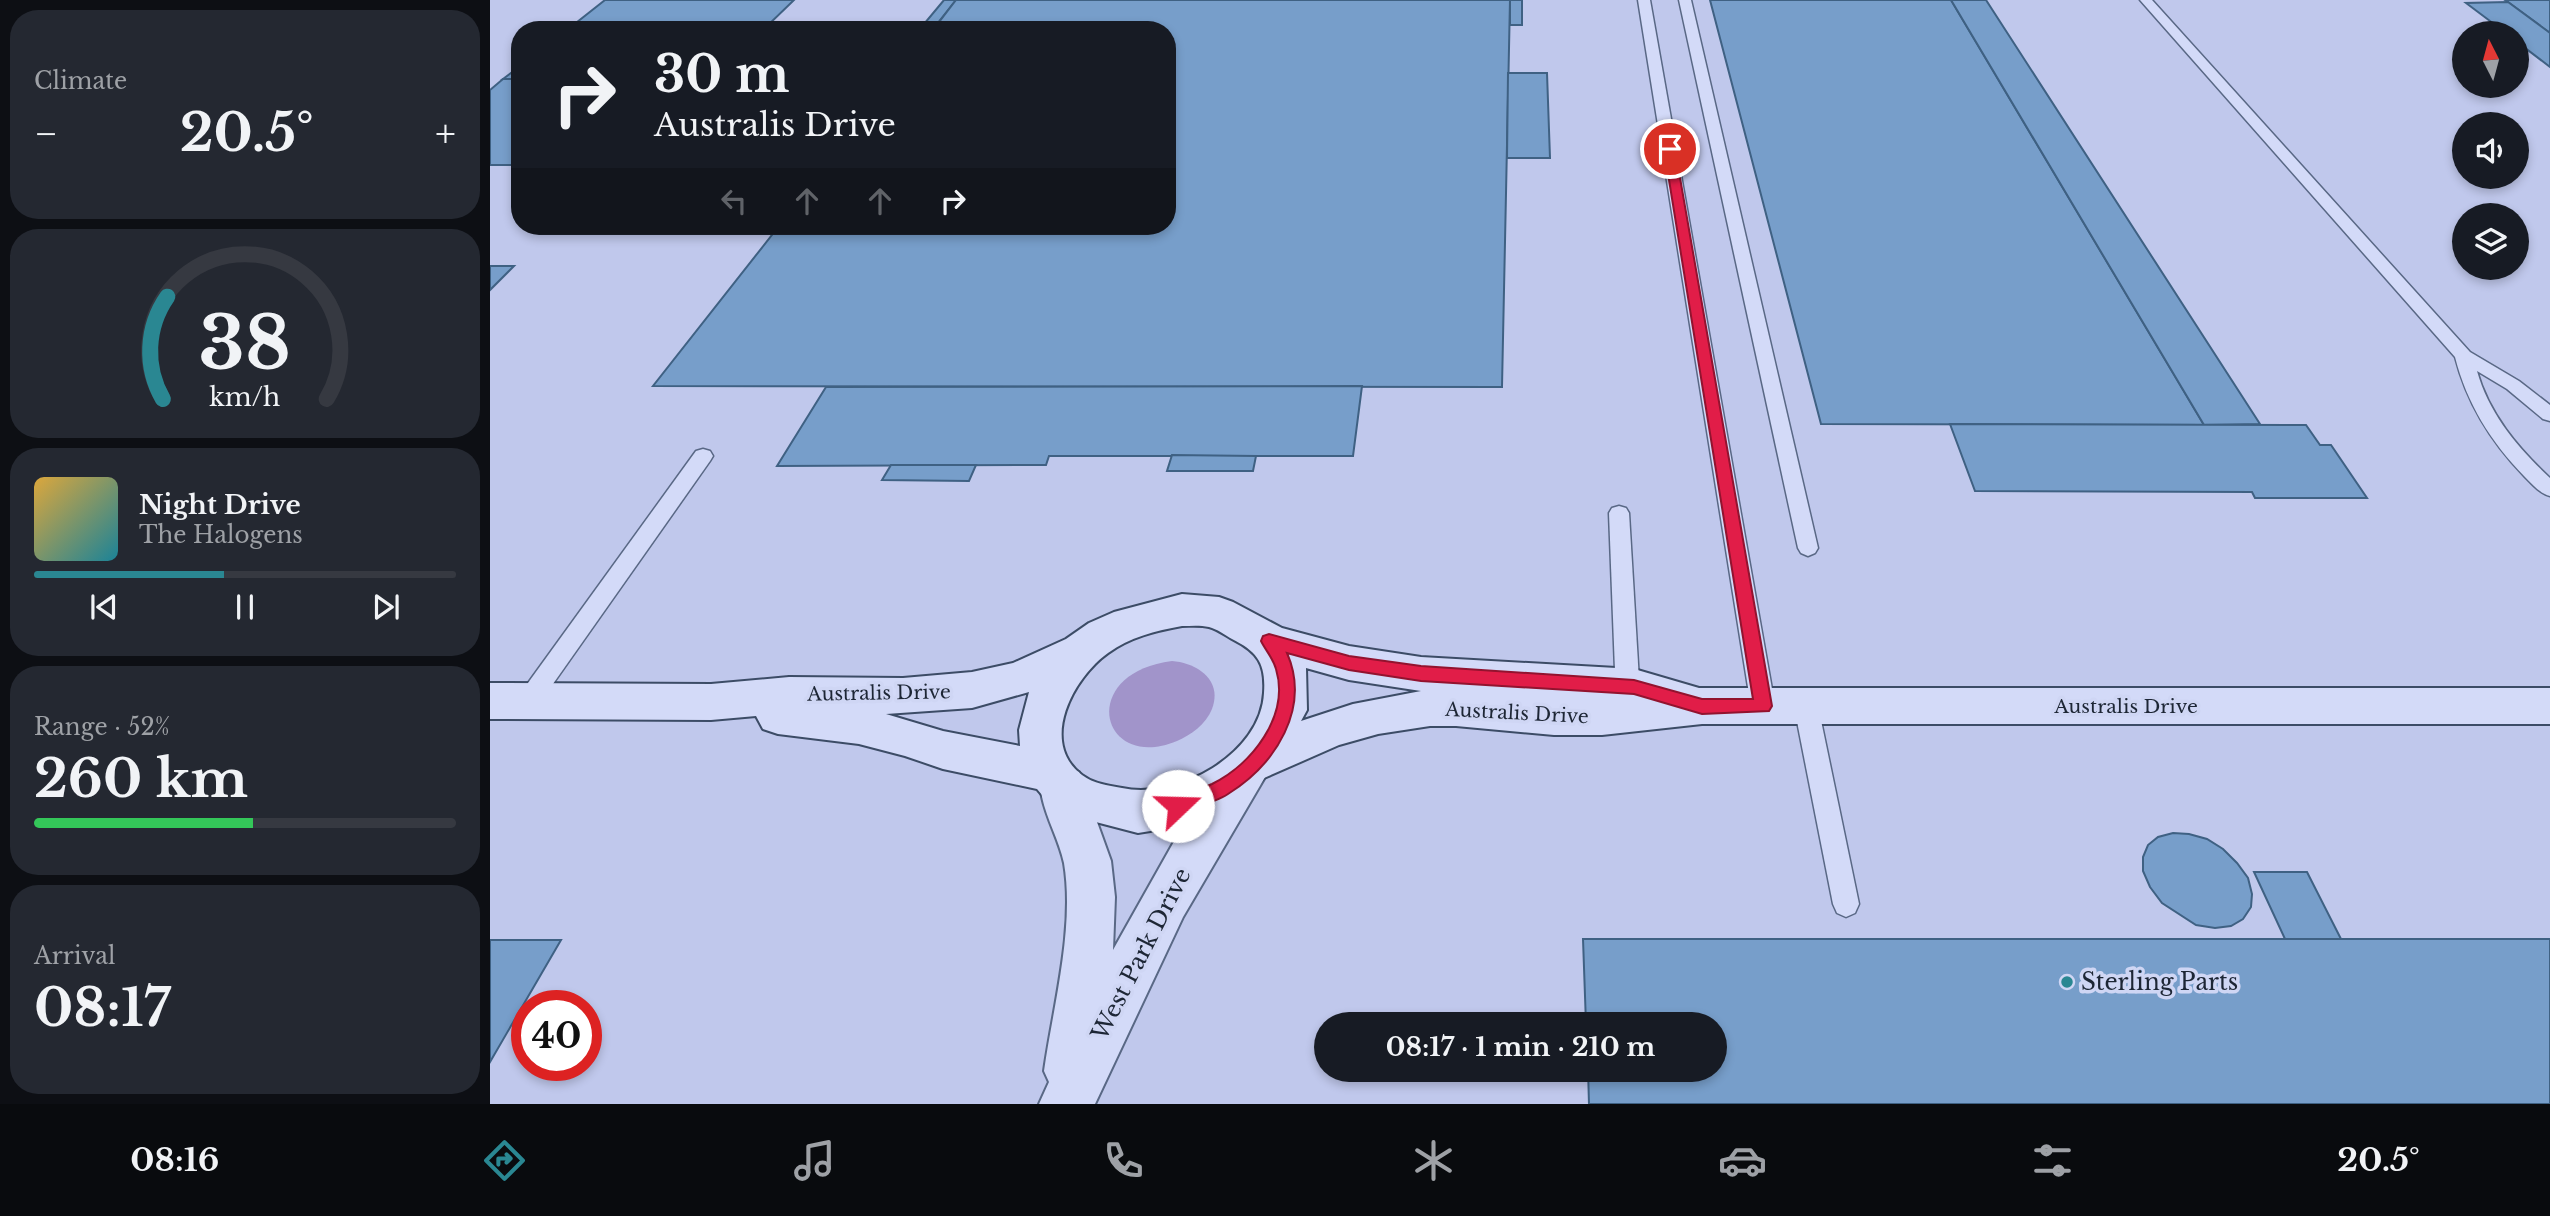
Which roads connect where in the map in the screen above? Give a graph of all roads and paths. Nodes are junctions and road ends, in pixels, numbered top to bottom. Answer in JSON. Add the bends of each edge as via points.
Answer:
{"nodes":[{"id":1,"x":1644,"y":0,"type":"edge"},
{"id":2,"x":1685,"y":0,"type":"edge"},
{"id":3,"x":2146,"y":0,"type":"edge"},
{"id":4,"x":2464,"y":356,"type":"junction"},
{"id":5,"x":2550,"y":415,"type":"edge"},
{"id":6,"x":703,"y":456,"type":"dead end"},
{"id":7,"x":2550,"y":489,"type":"edge"},
{"id":8,"x":1619,"y":513,"type":"dead end"},
{"id":9,"x":1808,"y":548,"type":"dead end"},
{"id":10,"x":1269,"y":641,"type":"junction"},
{"id":11,"x":1082,"y":650,"type":"junction"},
{"id":12,"x":509,"y":701,"type":"edge"},
{"id":13,"x":711,"y":702,"type":"junction"},
{"id":14,"x":1628,"y":702,"type":"junction"},
{"id":15,"x":1763,"y":706,"type":"junction"},
{"id":16,"x":1806,"y":706,"type":"junction"},
{"id":17,"x":2550,"y":706,"type":"edge"},
{"id":18,"x":1250,"y":767,"type":"junction"},
{"id":19,"x":1057,"y":779,"type":"junction"},
{"id":20,"x":1846,"y":904,"type":"dead end"},
{"id":21,"x":1067,"y":1104,"type":"edge"}],
"edges":[{"from":1,"to":15,"type":"lane"},
{"from":2,"to":9,"type":"lane"},
{"from":3,"to":4,"type":"lane"},
{"from":4,"to":5,"type":"lane","via":[[2513,385]]},
{"from":4,"to":7,"type":"lane","via":[[2469,382],[2495,430]]},
{"from":6,"to":12,"type":"lane"},
{"from":8,"to":14,"type":"lane"},
{"from":10,"to":11,"type":"street","via":[[1246,623],[1217,612],[1182,610],[1147,615],[1112,629]]},
{"from":10,"to":14,"type":"street","name":"Australis Drive","via":[[1349,663]]},
{"from":10,"to":18,"type":"street","via":[[1286,671],[1286,707],[1270,744]]},
{"from":11,"to":13,"type":"street","name":"Australis Drive","via":[[1021,678],[972,690]]},
{"from":11,"to":19,"type":"street","via":[[1064,668],[1042,710],[1042,752]]},
{"from":12,"to":13,"type":"street","name":"Australis Drive"},
{"from":13,"to":19,"type":"street","name":"Australis Drive","via":[[775,716],[859,726]]},
{"from":14,"to":15,"type":"street","name":"Australis Drive"},
{"from":14,"to":18,"type":"street","name":"Australis Drive","via":[[1569,717],[1455,708],[1343,723],[1302,738]]},
{"from":15,"to":16,"type":"street","name":"Australis Drive"},
{"from":16,"to":17,"type":"street","name":"Australis Drive"},
{"from":16,"to":20,"type":"lane"},
{"from":18,"to":19,"type":"street","via":[[1211,793],[1164,810],[1135,812],[1083,799]]},
{"from":18,"to":21,"type":"street","name":"West Park Drive","via":[[1166,901]]},
{"from":19,"to":21,"type":"street","name":"West Park Drive","via":[[1088,870],[1090,926]]}]}
